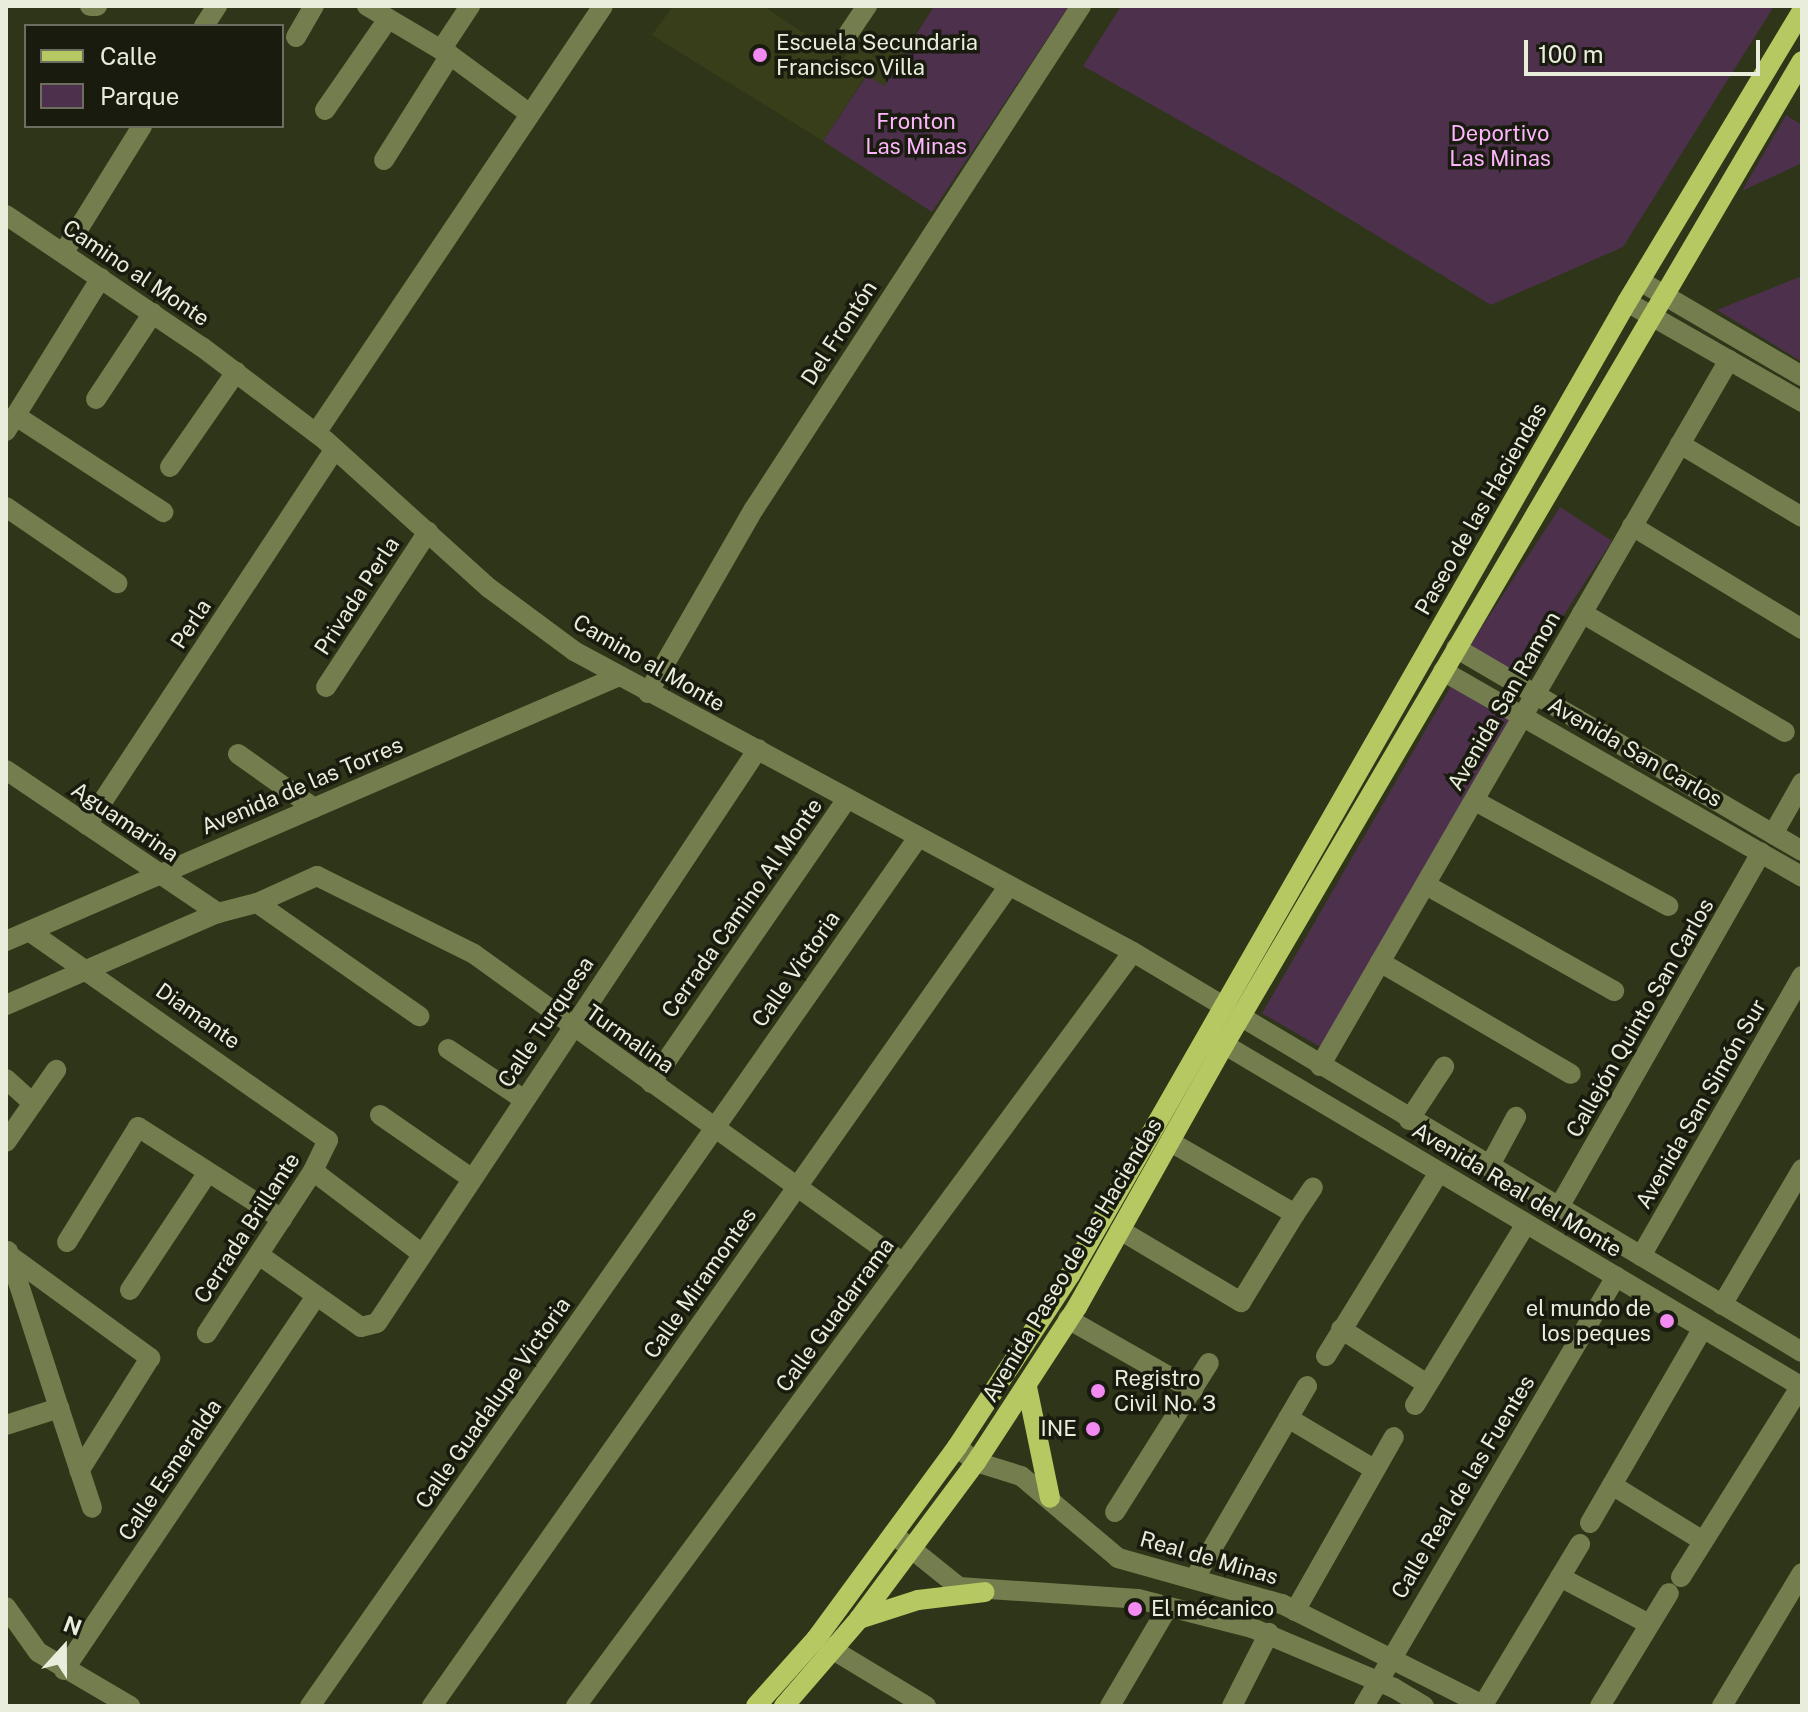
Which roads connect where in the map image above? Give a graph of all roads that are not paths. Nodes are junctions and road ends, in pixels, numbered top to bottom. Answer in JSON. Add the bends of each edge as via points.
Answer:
{"nodes":[{"id":1,"x":217,"y":6,"type":"edge"},
{"id":2,"x":314,"y":6,"type":"edge"},
{"id":3,"x":367,"y":6,"type":"edge"},
{"id":4,"x":470,"y":6,"type":"edge"},
{"id":5,"x":603,"y":6,"type":"edge"},
{"id":6,"x":867,"y":6,"type":"edge"},
{"id":7,"x":1081,"y":6,"type":"edge"},
{"id":8,"x":1802,"y":11,"type":"edge"},
{"id":9,"x":388,"y":19,"type":"junction"},
{"id":10,"x":205,"y":24,"type":"edge"},
{"id":11,"x":296,"y":37,"type":"dead end"},
{"id":12,"x":842,"y":43,"type":"dead end"},
{"id":13,"x":445,"y":53,"type":"junction"},
{"id":14,"x":1802,"y":61,"type":"edge"},
{"id":15,"x":325,"y":110,"type":"dead end"},
{"id":16,"x":530,"y":114,"type":"junction"},
{"id":17,"x":141,"y":128,"type":"edge"},
{"id":18,"x":384,"y":160,"type":"dead end"},
{"id":19,"x":6,"y":215,"type":"edge"},
{"id":20,"x":64,"y":252,"type":"junction"},
{"id":21,"x":101,"y":278,"type":"junction"},
{"id":22,"x":1640,"y":281,"type":"junction"},
{"id":23,"x":1663,"y":295,"type":"junction"},
{"id":24,"x":1627,"y":302,"type":"junction"},
{"id":25,"x":153,"y":313,"type":"junction"},
{"id":26,"x":1651,"y":315,"type":"junction"},
{"id":27,"x":1729,"y":360,"type":"junction"},
{"id":28,"x":236,"y":372,"type":"junction"},
{"id":29,"x":1802,"y":376,"type":"edge"},
{"id":30,"x":96,"y":399,"type":"dead end"},
{"id":31,"x":1802,"y":402,"type":"edge"},
{"id":32,"x":11,"y":423,"type":"edge"},
{"id":33,"x":316,"y":433,"type":"junction"},
{"id":34,"x":1680,"y":444,"type":"junction"},
{"id":35,"x":335,"y":449,"type":"junction"},
{"id":36,"x":170,"y":467,"type":"dead end"},
{"id":37,"x":6,"y":507,"type":"edge"},
{"id":38,"x":163,"y":512,"type":"dead end"},
{"id":39,"x":1802,"y":517,"type":"edge"},
{"id":40,"x":1632,"y":526,"type":"junction"},
{"id":41,"x":428,"y":532,"type":"junction"},
{"id":42,"x":117,"y":583,"type":"dead end"},
{"id":43,"x":1582,"y":613,"type":"junction"},
{"id":44,"x":1802,"y":629,"type":"edge"},
{"id":45,"x":1456,"y":648,"type":"junction"},
{"id":46,"x":1443,"y":671,"type":"junction"},
{"id":47,"x":617,"y":677,"type":"junction"},
{"id":48,"x":326,"y":687,"type":"dead end"},
{"id":49,"x":648,"y":693,"type":"junction"},
{"id":50,"x":1536,"y":693,"type":"junction"},
{"id":51,"x":1524,"y":716,"type":"junction"},
{"id":52,"x":1785,"y":732,"type":"dead end"},
{"id":53,"x":758,"y":749,"type":"junction"},
{"id":54,"x":238,"y":754,"type":"dead end"},
{"id":55,"x":6,"y":770,"type":"edge"},
{"id":56,"x":1802,"y":783,"type":"edge"},
{"id":57,"x":846,"y":800,"type":"junction"},
{"id":58,"x":1475,"y":801,"type":"junction"},
{"id":59,"x":314,"y":808,"type":"junction"},
{"id":60,"x":87,"y":825,"type":"junction"},
{"id":61,"x":1773,"y":834,"type":"junction"},
{"id":62,"x":917,"y":839,"type":"junction"},
{"id":63,"x":1802,"y":851,"type":"edge"},
{"id":64,"x":1761,"y":853,"type":"junction"},
{"id":65,"x":158,"y":874,"type":"junction"},
{"id":66,"x":1802,"y":877,"type":"edge"},
{"id":67,"x":1426,"y":885,"type":"junction"},
{"id":68,"x":1008,"y":887,"type":"junction"},
{"id":69,"x":257,"y":903,"type":"junction"},
{"id":70,"x":1668,"y":906,"type":"dead end"},
{"id":71,"x":218,"y":913,"type":"junction"},
{"id":72,"x":29,"y":931,"type":"junction"},
{"id":73,"x":6,"y":941,"type":"edge"},
{"id":74,"x":1133,"y":952,"type":"junction"},
{"id":75,"x":1380,"y":962,"type":"junction"},
{"id":76,"x":92,"y":971,"type":"junction"},
{"id":77,"x":1802,"y":976,"type":"edge"},
{"id":78,"x":1614,"y":991,"type":"dead end"},
{"id":79,"x":6,"y":1005,"type":"edge"},
{"id":80,"x":1223,"y":1006,"type":"junction"},
{"id":81,"x":419,"y":1016,"type":"dead end"},
{"id":82,"x":1242,"y":1019,"type":"junction"},
{"id":83,"x":570,"y":1027,"type":"junction"},
{"id":84,"x":1216,"y":1040,"type":"junction"},
{"id":85,"x":448,"y":1049,"type":"dead end"},
{"id":86,"x":1320,"y":1066,"type":"junction"},
{"id":87,"x":1444,"y":1067,"type":"dead end"},
{"id":88,"x":56,"y":1070,"type":"dead end"},
{"id":89,"x":1571,"y":1074,"type":"dead end"},
{"id":90,"x":6,"y":1079,"type":"edge"},
{"id":91,"x":651,"y":1083,"type":"junction"},
{"id":92,"x":523,"y":1099,"type":"junction"},
{"id":93,"x":33,"y":1103,"type":"junction"},
{"id":94,"x":380,"y":1115,"type":"dead end"},
{"id":95,"x":1516,"y":1117,"type":"dead end"},
{"id":96,"x":1409,"y":1120,"type":"junction"},
{"id":97,"x":715,"y":1127,"type":"junction"},
{"id":98,"x":6,"y":1142,"type":"edge"},
{"id":99,"x":1171,"y":1142,"type":"junction"},
{"id":100,"x":327,"y":1149,"type":"joint"},
{"id":101,"x":1489,"y":1167,"type":"junction"},
{"id":102,"x":1802,"y":1169,"type":"edge"},
{"id":103,"x":313,"y":1171,"type":"junction"},
{"id":104,"x":208,"y":1172,"type":"junction"},
{"id":105,"x":1439,"y":1172,"type":"junction"},
{"id":106,"x":471,"y":1178,"type":"junction"},
{"id":107,"x":1313,"y":1187,"type":"dead end"},
{"id":108,"x":796,"y":1188,"type":"junction"},
{"id":109,"x":1559,"y":1207,"type":"junction"},
{"id":110,"x":1295,"y":1214,"type":"junction"},
{"id":111,"x":282,"y":1219,"type":"junction"},
{"id":112,"x":1526,"y":1224,"type":"junction"},
{"id":113,"x":1120,"y":1230,"type":"junction"},
{"id":114,"x":67,"y":1242,"type":"dead end"},
{"id":115,"x":8,"y":1250,"type":"edge"},
{"id":116,"x":421,"y":1253,"type":"junction"},
{"id":117,"x":259,"y":1255,"type":"junction"},
{"id":118,"x":1641,"y":1256,"type":"junction"},
{"id":119,"x":903,"y":1263,"type":"junction"},
{"id":120,"x":1616,"y":1277,"type":"junction"},
{"id":121,"x":130,"y":1290,"type":"dead end"},
{"id":122,"x":316,"y":1297,"type":"junction"},
{"id":123,"x":1722,"y":1305,"type":"junction"},
{"id":124,"x":1068,"y":1319,"type":"junction"},
{"id":125,"x":1703,"y":1328,"type":"junction"},
{"id":126,"x":1341,"y":1329,"type":"junction"},
{"id":127,"x":207,"y":1333,"type":"dead end"},
{"id":128,"x":1802,"y":1352,"type":"edge"},
{"id":129,"x":1326,"y":1356,"type":"dead end"},
{"id":130,"x":1209,"y":1363,"type":"dead end"},
{"id":131,"x":1427,"y":1384,"type":"junction"},
{"id":132,"x":1307,"y":1386,"type":"dead end"},
{"id":133,"x":1027,"y":1387,"type":"junction"},
{"id":134,"x":1802,"y":1387,"type":"edge"},
{"id":135,"x":1193,"y":1390,"type":"junction"},
{"id":136,"x":1415,"y":1405,"type":"dead end"},
{"id":137,"x":59,"y":1408,"type":"junction"},
{"id":138,"x":1288,"y":1418,"type":"junction"},
{"id":139,"x":6,"y":1425,"type":"edge"},
{"id":140,"x":1394,"y":1437,"type":"dead end"},
{"id":141,"x":957,"y":1447,"type":"junction"},
{"id":142,"x":976,"y":1462,"type":"junction"},
{"id":143,"x":1374,"y":1469,"type":"junction"},
{"id":144,"x":79,"y":1471,"type":"junction"},
{"id":145,"x":1612,"y":1485,"type":"junction"},
{"id":146,"x":1050,"y":1498,"type":"junction"},
{"id":147,"x":92,"y":1508,"type":"dead end"},
{"id":148,"x":1115,"y":1512,"type":"dead end"},
{"id":149,"x":1590,"y":1523,"type":"dead end"},
{"id":150,"x":893,"y":1534,"type":"junction"},
{"id":151,"x":1703,"y":1541,"type":"junction"},
{"id":152,"x":1580,"y":1544,"type":"dead end"},
{"id":153,"x":912,"y":1549,"type":"junction"},
{"id":154,"x":1802,"y":1573,"type":"edge"},
{"id":155,"x":1196,"y":1576,"type":"junction"},
{"id":156,"x":1560,"y":1577,"type":"junction"},
{"id":157,"x":985,"y":1592,"type":"junction"},
{"id":158,"x":6,"y":1607,"type":"edge"},
{"id":159,"x":1168,"y":1607,"type":"junction"},
{"id":160,"x":1295,"y":1611,"type":"junction"},
{"id":161,"x":859,"y":1619,"type":"junction"},
{"id":162,"x":1649,"y":1624,"type":"junction"},
{"id":163,"x":1269,"y":1633,"type":"junction"},
{"id":164,"x":824,"y":1645,"type":"junction"},
{"id":165,"x":1391,"y":1656,"type":"junction"},
{"id":166,"x":64,"y":1670,"type":"junction"},
{"id":167,"x":1378,"y":1681,"type":"junction"},
{"id":168,"x":130,"y":1706,"type":"edge"},
{"id":169,"x":310,"y":1706,"type":"edge"},
{"id":170,"x":432,"y":1706,"type":"edge"},
{"id":171,"x":576,"y":1706,"type":"edge"},
{"id":172,"x":756,"y":1706,"type":"edge"},
{"id":173,"x":784,"y":1706,"type":"edge"},
{"id":174,"x":926,"y":1706,"type":"edge"},
{"id":175,"x":1110,"y":1706,"type":"edge"},
{"id":176,"x":1232,"y":1706,"type":"edge"},
{"id":177,"x":1364,"y":1706,"type":"edge"},
{"id":178,"x":1424,"y":1706,"type":"edge"},
{"id":179,"x":1484,"y":1706,"type":"edge"},
{"id":180,"x":1600,"y":1706,"type":"edge"},
{"id":181,"x":1722,"y":1706,"type":"edge"}],
"edges":[{"from":1,"to":10,"type":"street"},
{"from":2,"to":11,"type":"street"},
{"from":3,"to":9,"type":"street"},
{"from":4,"to":13,"type":"street"},
{"from":5,"to":16,"type":"street"},
{"from":6,"to":12,"type":"street"},
{"from":7,"to":49,"type":"street","name":"Del Frontón","via":[[754,509]]},
{"from":8,"to":22,"type":"main road","name":"Paseo de las Haciendas"},
{"from":9,"to":13,"type":"street"},
{"from":9,"to":15,"type":"street"},
{"from":13,"to":16,"type":"street"},
{"from":13,"to":18,"type":"street"},
{"from":14,"to":23,"type":"main road"},
{"from":16,"to":33,"type":"street"},
{"from":17,"to":20,"type":"street"},
{"from":19,"to":20,"type":"street","name":"Camino al Monte"},
{"from":20,"to":21,"type":"street","name":"Camino al Monte"},
{"from":21,"to":25,"type":"street","name":"Camino al Monte"},
{"from":21,"to":32,"type":"street"},
{"from":22,"to":23,"type":"street"},
{"from":22,"to":24,"type":"main road","name":"Paseo de las Haciendas"},
{"from":23,"to":26,"type":"main road"},
{"from":23,"to":29,"type":"street"},
{"from":24,"to":26,"type":"street"},
{"from":24,"to":80,"type":"main road","name":"Paseo de las Haciendas"},
{"from":25,"to":28,"type":"street","name":"Camino al Monte"},
{"from":25,"to":30,"type":"street"},
{"from":26,"to":27,"type":"street"},
{"from":26,"to":45,"type":"main road"},
{"from":27,"to":31,"type":"street"},
{"from":27,"to":34,"type":"street","name":"Avenida San Ramon"},
{"from":28,"to":33,"type":"street","name":"Camino al Monte"},
{"from":28,"to":36,"type":"street"},
{"from":32,"to":38,"type":"street"},
{"from":33,"to":35,"type":"street","name":"Camino al Monte"},
{"from":34,"to":39,"type":"street"},
{"from":34,"to":40,"type":"street","name":"Avenida San Ramon"},
{"from":35,"to":41,"type":"street","name":"Camino al Monte"},
{"from":35,"to":60,"type":"street","name":"Perla"},
{"from":37,"to":42,"type":"street"},
{"from":40,"to":43,"type":"street","name":"Avenida San Ramon"},
{"from":40,"to":44,"type":"street"},
{"from":41,"to":47,"type":"street","name":"Camino al Monte","via":[[489,588]]},
{"from":41,"to":48,"type":"street","name":"Privada Perla"},
{"from":43,"to":50,"type":"street","name":"Avenida San Ramon"},
{"from":43,"to":52,"type":"street"},
{"from":45,"to":46,"type":"main road"},
{"from":45,"to":50,"type":"street","name":"Avenida San Carlos"},
{"from":46,"to":51,"type":"street","name":"Avenida San Carlos"},
{"from":46,"to":82,"type":"main road"},
{"from":47,"to":49,"type":"street","name":"Camino al Monte"},
{"from":47,"to":59,"type":"street","name":"Avenida de las Torres"},
{"from":49,"to":53,"type":"street","name":"Camino al Monte"},
{"from":50,"to":51,"type":"street","name":"Avenida San Ramon"},
{"from":50,"to":61,"type":"street","name":"Avenida San Carlos"},
{"from":51,"to":58,"type":"street","name":"Avenida San Ramon"},
{"from":51,"to":64,"type":"street","name":"Avenida San Carlos"},
{"from":53,"to":57,"type":"street","name":"Camino al Monte"},
{"from":53,"to":83,"type":"street","name":"Calle Turquesa"},
{"from":54,"to":59,"type":"street"},
{"from":55,"to":60,"type":"street","name":"Aguamarina"},
{"from":56,"to":61,"type":"street"},
{"from":57,"to":62,"type":"street","name":"Camino al Monte"},
{"from":57,"to":91,"type":"street","name":"Cerrada Camino Al Monte"},
{"from":58,"to":67,"type":"street","name":"Avenida San Ramon"},
{"from":58,"to":70,"type":"street"},
{"from":59,"to":65,"type":"street","name":"Avenida de las Torres"},
{"from":60,"to":65,"type":"street","name":"Aguamarina"},
{"from":61,"to":63,"type":"street","name":"Avenida San Carlos"},
{"from":62,"to":68,"type":"street","name":"Camino al Monte"},
{"from":62,"to":97,"type":"street","name":"Calle Victoria"},
{"from":64,"to":66,"type":"street","name":"Avenida San Carlos"},
{"from":64,"to":109,"type":"street","name":"Callejón Quinto San Carlos"},
{"from":65,"to":71,"type":"street","name":"Aguamarina"},
{"from":65,"to":72,"type":"street","name":"Avenida de las Torres"},
{"from":67,"to":75,"type":"street","name":"Avenida San Ramon"},
{"from":67,"to":78,"type":"street"},
{"from":68,"to":74,"type":"street","name":"Camino al Monte"},
{"from":68,"to":108,"type":"street","name":"Calle Miramontes"},
{"from":69,"to":71,"type":"street"},
{"from":69,"to":81,"type":"street"},
{"from":69,"to":83,"type":"street","name":"Turmalina","via":[[317,876],[474,954]]},
{"from":71,"to":76,"type":"street"},
{"from":72,"to":73,"type":"street","name":"Avenida de las Torres"},
{"from":72,"to":76,"type":"street","name":"Diamante"},
{"from":74,"to":80,"type":"street","name":"Camino al Monte"},
{"from":74,"to":119,"type":"street","name":"Calle Guadarrama"},
{"from":75,"to":86,"type":"street","name":"Avenida San Ramon"},
{"from":75,"to":89,"type":"street"},
{"from":76,"to":79,"type":"street"},
{"from":76,"to":100,"type":"street","name":"Diamante","via":[[323,1131]]},
{"from":77,"to":118,"type":"street","name":"Avenida San Simón Sur"},
{"from":80,"to":82,"type":"street","name":"Camino al Monte"},
{"from":80,"to":84,"type":"main road","name":"Paseo de las Haciendas"},
{"from":82,"to":84,"type":"main road","name":"Avenida Paseo de las Haciendas"},
{"from":82,"to":86,"type":"street","name":"Avenida Real del Monte"},
{"from":83,"to":91,"type":"street","name":"Turmalina"},
{"from":83,"to":92,"type":"street","name":"Calle Turquesa"},
{"from":84,"to":99,"type":"main road","name":"Avenida Paseo de las Haciendas"},
{"from":84,"to":105,"type":"street","name":"Avenida Real del Monte"},
{"from":84,"to":141,"type":"main road","name":"Avenida Paseo de las Haciendas"},
{"from":85,"to":92,"type":"street"},
{"from":86,"to":96,"type":"street","name":"Avenida Real del Monte"},
{"from":87,"to":96,"type":"street"},
{"from":88,"to":93,"type":"street"},
{"from":90,"to":93,"type":"street"},
{"from":91,"to":97,"type":"street","name":"Turmalina"},
{"from":92,"to":106,"type":"street","name":"Calle Turquesa"},
{"from":93,"to":98,"type":"street"},
{"from":94,"to":106,"type":"street"},
{"from":95,"to":101,"type":"street"},
{"from":96,"to":101,"type":"street","name":"Avenida Real del Monte"},
{"from":97,"to":108,"type":"street","name":"Turmalina"},
{"from":97,"to":169,"type":"street","name":"Calle Guadalupe Victoria"},
{"from":99,"to":110,"type":"street"},
{"from":99,"to":113,"type":"main road","name":"Avenida Paseo de las Haciendas"},
{"from":100,"to":103,"type":"street","name":"Cerrada Brillante"},
{"from":101,"to":109,"type":"street","name":"Avenida Real del Monte"},
{"from":102,"to":123,"type":"street"},
{"from":103,"to":111,"type":"street","name":"Cerrada Brillante"},
{"from":103,"to":116,"type":"street"},
{"from":104,"to":111,"type":"street"},
{"from":104,"to":114,"type":"street","via":[[138,1127]]},
{"from":104,"to":121,"type":"street"},
{"from":105,"to":112,"type":"street","name":"Avenida Real del Monte"},
{"from":105,"to":126,"type":"street"},
{"from":106,"to":116,"type":"street","name":"Calle Turquesa"},
{"from":107,"to":110,"type":"street"},
{"from":108,"to":119,"type":"street","name":"Turmalina"},
{"from":108,"to":170,"type":"street","name":"Calle Miramontes"},
{"from":109,"to":118,"type":"street","name":"Avenida Real del Monte"},
{"from":110,"to":113,"type":"street","via":[[1238,1308]]},
{"from":111,"to":117,"type":"street","name":"Cerrada Brillante"},
{"from":112,"to":120,"type":"street","name":"Avenida Real del Monte"},
{"from":112,"to":131,"type":"street"},
{"from":113,"to":124,"type":"main road","name":"Avenida Paseo de las Haciendas"},
{"from":115,"to":137,"type":"street"},
{"from":115,"to":144,"type":"street","via":[[150,1358]]},
{"from":116,"to":122,"type":"street","name":"Calle Turquesa","via":[[377,1323],[361,1327]]},
{"from":117,"to":122,"type":"street"},
{"from":117,"to":127,"type":"street","name":"Cerrada Brillante"},
{"from":118,"to":123,"type":"street","name":"Avenida Real del Monte"},
{"from":119,"to":171,"type":"street","name":"Calle Guadarrama"},
{"from":120,"to":125,"type":"street","name":"Avenida Real del Monte"},
{"from":120,"to":165,"type":"street","name":"Calle Real de las Fuentes"},
{"from":122,"to":166,"type":"street","name":"Calle Esmeralda"},
{"from":123,"to":128,"type":"street","name":"Avenida Real del Monte"},
{"from":124,"to":133,"type":"main road","name":"Avenida Paseo de las Haciendas"},
{"from":124,"to":135,"type":"street"},
{"from":125,"to":134,"type":"street","name":"Avenida Real del Monte"},
{"from":125,"to":145,"type":"street"},
{"from":126,"to":129,"type":"street"},
{"from":126,"to":131,"type":"street"},
{"from":130,"to":135,"type":"street"},
{"from":131,"to":136,"type":"street"},
{"from":132,"to":138,"type":"street"},
{"from":133,"to":142,"type":"main road","name":"Avenida Paseo de las Haciendas"},
{"from":133,"to":146,"type":"main road"},
{"from":134,"to":151,"type":"street"},
{"from":135,"to":148,"type":"street"},
{"from":137,"to":139,"type":"street"},
{"from":137,"to":144,"type":"street"},
{"from":138,"to":143,"type":"street"},
{"from":138,"to":155,"type":"street"},
{"from":140,"to":143,"type":"street"},
{"from":141,"to":142,"type":"street"},
{"from":141,"to":150,"type":"main road","name":"Avenida Paseo de las Haciendas"},
{"from":142,"to":146,"type":"street","name":"Real de Minas","via":[[1021,1476]]},
{"from":142,"to":153,"type":"main road","name":"Avenida Paseo de las Haciendas"},
{"from":143,"to":160,"type":"street"},
{"from":144,"to":147,"type":"street"},
{"from":145,"to":149,"type":"street"},
{"from":145,"to":151,"type":"street"},
{"from":146,"to":155,"type":"street","name":"Real de Minas","via":[[1118,1558]]},
{"from":150,"to":153,"type":"street"},
{"from":150,"to":164,"type":"main road","name":"Avenida Paseo de las Haciendas"},
{"from":151,"to":162,"type":"street"},
{"from":152,"to":156,"type":"street"},
{"from":153,"to":157,"type":"street","via":[[959,1587]]},
{"from":153,"to":161,"type":"main road","name":"Avenida Paseo de las Haciendas"},
{"from":154,"to":181,"type":"street"},
{"from":155,"to":160,"type":"street","name":"Real de Minas"},
{"from":156,"to":162,"type":"street"},
{"from":156,"to":179,"type":"street"},
{"from":157,"to":159,"type":"street","via":[[1073,1594]]},
{"from":157,"to":161,"type":"main road","via":[[918,1600]]},
{"from":158,"to":166,"type":"street","via":[[38,1652]]},
{"from":159,"to":163,"type":"street"},
{"from":159,"to":175,"type":"street"},
{"from":160,"to":165,"type":"street","name":"Real de Minas"},
{"from":161,"to":164,"type":"main road","name":"Avenida Paseo de las Haciendas"},
{"from":162,"to":180,"type":"street"},
{"from":163,"to":167,"type":"street"},
{"from":163,"to":176,"type":"street"},
{"from":164,"to":172,"type":"main road","name":"Avenida Paseo de las Haciendas"},
{"from":164,"to":173,"type":"main road","name":"Avenida Paseo de las Haciendas"},
{"from":164,"to":174,"type":"street"},
{"from":165,"to":167,"type":"street","name":"Calle Real de las Fuentes"},
{"from":165,"to":179,"type":"street","name":"Real de Minas"},
{"from":166,"to":168,"type":"street"},
{"from":167,"to":177,"type":"street","name":"Calle Real de las Fuentes"},
{"from":167,"to":178,"type":"street"}]}
